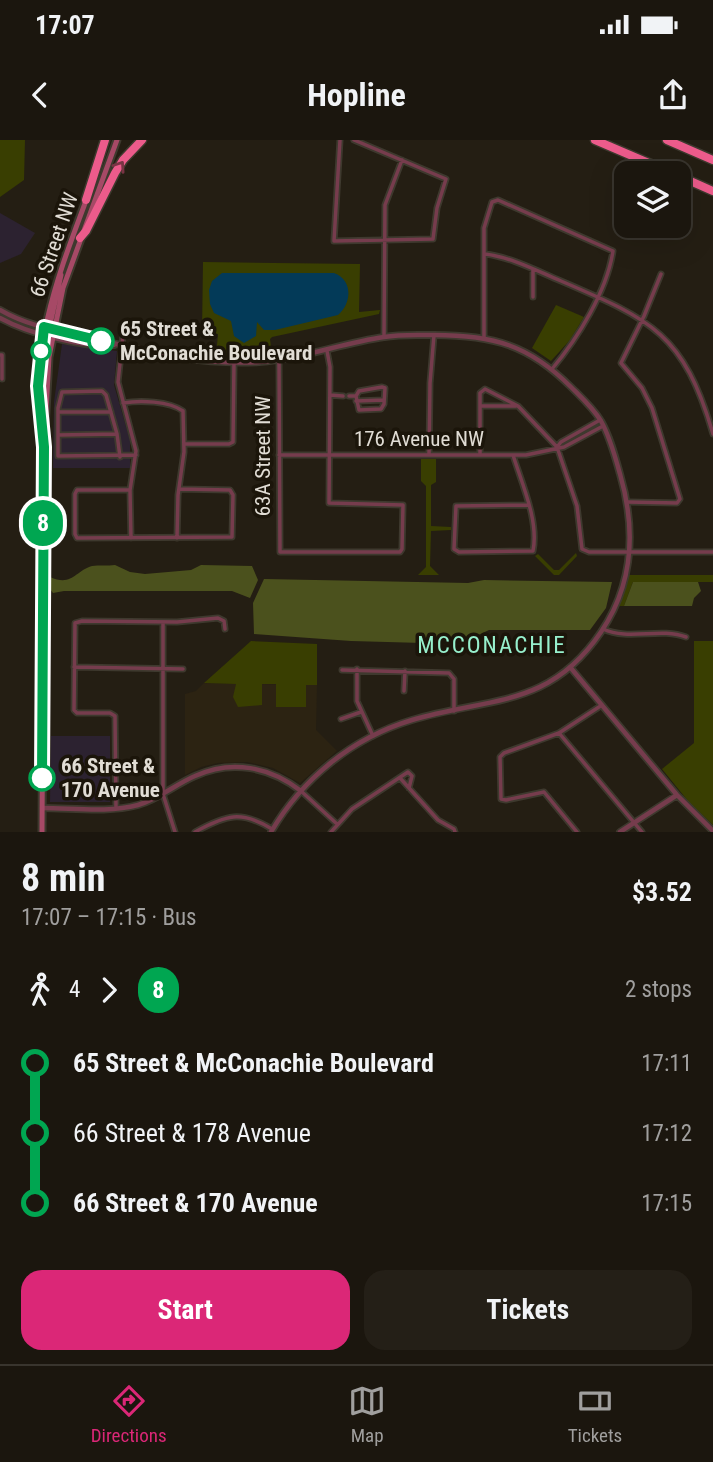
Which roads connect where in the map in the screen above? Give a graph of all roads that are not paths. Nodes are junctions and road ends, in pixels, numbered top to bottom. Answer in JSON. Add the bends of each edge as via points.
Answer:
{"nodes":[{"id":1,"x":107,"y":140,"type":"edge"},
{"id":2,"x":117,"y":140,"type":"edge"},
{"id":3,"x":142,"y":140,"type":"edge"},
{"id":4,"x":340,"y":140,"type":"edge"},
{"id":5,"x":354,"y":140,"type":"edge"},
{"id":6,"x":595,"y":140,"type":"edge"},
{"id":7,"x":667,"y":140,"type":"edge"},
{"id":8,"x":402,"y":160,"type":"junction"},
{"id":9,"x":713,"y":160,"type":"edge"},
{"id":10,"x":644,"y":161,"type":"edge"},
{"id":11,"x":691,"y":181,"type":"edge"},
{"id":12,"x":713,"y":191,"type":"edge"},
{"id":13,"x":86,"y":200,"type":"joint"},
{"id":14,"x":79,"y":238,"type":"junction"},
{"id":15,"x":384,"y":240,"type":"junction"},
{"id":16,"x":484,"y":254,"type":"junction"},
{"id":17,"x":533,"y":270,"type":"junction"},
{"id":18,"x":661,"y":274,"type":"dead end"},
{"id":19,"x":533,"y":297,"type":"dead end"},
{"id":20,"x":597,"y":297,"type":"junction"},
{"id":21,"x":0,"y":310,"type":"edge"},
{"id":22,"x":0,"y":318,"type":"edge"},
{"id":23,"x":642,"y":319,"type":"junction"},
{"id":24,"x":124,"y":326,"type":"dead end"},
{"id":25,"x":48,"y":332,"type":"junction"},
{"id":26,"x":434,"y":335,"type":"junction"},
{"id":27,"x":384,"y":337,"type":"junction"},
{"id":28,"x":484,"y":338,"type":"junction"},
{"id":29,"x":119,"y":345,"type":"junction"},
{"id":30,"x":327,"y":351,"type":"junction"},
{"id":31,"x":1,"y":355,"type":"edge"},
{"id":32,"x":279,"y":360,"type":"junction"},
{"id":33,"x":234,"y":362,"type":"junction"},
{"id":34,"x":552,"y":369,"type":"junction"},
{"id":35,"x":2,"y":379,"type":"dead end"},
{"id":36,"x":330,"y":395,"type":"junction"},
{"id":37,"x":343,"y":396,"type":"dead end"},
{"id":38,"x":349,"y":396,"type":"dead end"},
{"id":39,"x":356,"y":398,"type":"junction"},
{"id":40,"x":384,"y":400,"type":"junction"},
{"id":41,"x":123,"y":403,"type":"junction"},
{"id":42,"x":480,"y":405,"type":"junction"},
{"id":43,"x":519,"y":406,"type":"junction"},
{"id":44,"x":58,"y":412,"type":"junction"},
{"id":45,"x":111,"y":412,"type":"junction"},
{"id":46,"x":707,"y":413,"type":"junction"},
{"id":47,"x":713,"y":413,"type":"edge"},
{"id":48,"x":600,"y":420,"type":"junction"},
{"id":49,"x":603,"y":426,"type":"junction"},
{"id":50,"x":117,"y":434,"type":"junction"},
{"id":51,"x":713,"y":434,"type":"edge"},
{"id":52,"x":58,"y":435,"type":"junction"},
{"id":53,"x":184,"y":444,"type":"junction"},
{"id":54,"x":44,"y":447,"type":"junction"},
{"id":55,"x":558,"y":447,"type":"junction"},
{"id":56,"x":136,"y":455,"type":"junction"},
{"id":57,"x":279,"y":455,"type":"junction"},
{"id":58,"x":330,"y":455,"type":"junction"},
{"id":59,"x":429,"y":455,"type":"junction"},
{"id":60,"x":480,"y":455,"type":"junction"},
{"id":61,"x":513,"y":455,"type":"junction"},
{"id":62,"x":120,"y":457,"type":"junction"},
{"id":63,"x":179,"y":489,"type":"junction"},
{"id":64,"x":130,"y":490,"type":"junction"},
{"id":65,"x":628,"y":502,"type":"junction"},
{"id":66,"x":528,"y":505,"type":"junction"},
{"id":67,"x":131,"y":538,"type":"junction"},
{"id":68,"x":177,"y":538,"type":"junction"},
{"id":69,"x":630,"y":552,"type":"junction"},
{"id":70,"x":713,"y":552,"type":"edge"},
{"id":71,"x":163,"y":622,"type":"junction"},
{"id":72,"x":225,"y":629,"type":"dead end"},
{"id":73,"x":603,"y":629,"type":"junction"},
{"id":74,"x":686,"y":637,"type":"dead end"},
{"id":75,"x":74,"y":667,"type":"junction"},
{"id":76,"x":570,"y":667,"type":"junction"},
{"id":77,"x":163,"y":668,"type":"junction"},
{"id":78,"x":183,"y":669,"type":"dead end"},
{"id":79,"x":356,"y":669,"type":"junction"},
{"id":80,"x":342,"y":670,"type":"dead end"},
{"id":81,"x":405,"y":671,"type":"junction"},
{"id":82,"x":404,"y":691,"type":"dead end"},
{"id":83,"x":602,"y":705,"type":"junction"},
{"id":84,"x":454,"y":710,"type":"junction"},
{"id":85,"x":361,"y":712,"type":"junction"},
{"id":86,"x":341,"y":719,"type":"dead end"},
{"id":87,"x":559,"y":733,"type":"junction"},
{"id":88,"x":373,"y":736,"type":"junction"},
{"id":89,"x":400,"y":777,"type":"junction"},
{"id":90,"x":409,"y":788,"type":"junction"},
{"id":91,"x":301,"y":791,"type":"junction"},
{"id":92,"x":163,"y":794,"type":"junction"},
{"id":93,"x":677,"y":795,"type":"junction"},
{"id":94,"x":42,"y":808,"type":"junction"},
{"id":95,"x":116,"y":808,"type":"junction"},
{"id":96,"x":634,"y":823,"type":"junction"},
{"id":97,"x":337,"y":824,"type":"junction"},
{"id":98,"x":272,"y":831,"type":"edge"},
{"id":99,"x":455,"y":831,"type":"edge"},
{"id":100,"x":713,"y":831,"type":"edge"},
{"id":101,"x":41,"y":832,"type":"edge"},
{"id":102,"x":176,"y":832,"type":"edge"},
{"id":103,"x":195,"y":832,"type":"edge"},
{"id":104,"x":331,"y":832,"type":"edge"},
{"id":105,"x":577,"y":832,"type":"edge"},
{"id":106,"x":620,"y":832,"type":"edge"},
{"id":107,"x":642,"y":832,"type":"edge"}],
"edges":[{"from":1,"to":13,"type":"highway"},
{"from":2,"to":14,"type":"main road","name":"66 Street NW"},
{"from":14,"to":3,"type":"highway","one_way":true,"via":[[119,166]]},
{"from":4,"to":15,"type":"street","via":[[334,241]]},
{"from":5,"to":8,"type":"street"},
{"from":6,"to":10,"type":"highway"},
{"from":7,"to":9,"type":"highway"},
{"from":8,"to":15,"type":"street","via":[[386,197]]},
{"from":8,"to":15,"type":"street","via":[[446,179],[433,239]]},
{"from":11,"to":12,"type":"highway"},
{"from":13,"to":25,"type":"main road","name":"66 Street NW","via":[[63,262]]},
{"from":14,"to":25,"type":"main road","name":"66 Street NW"},
{"from":15,"to":27,"type":"street"},
{"from":16,"to":17,"type":"street"},
{"from":16,"to":20,"type":"street","via":[[485,223],[494,200],[511,205],[613,251]]},
{"from":16,"to":28,"type":"street"},
{"from":17,"to":19,"type":"street"},
{"from":17,"to":20,"type":"street"},
{"from":18,"to":23,"type":"street"},
{"from":20,"to":23,"type":"street"},
{"from":20,"to":34,"type":"street","via":[[580,331]]},
{"from":21,"to":25,"type":"street"},
{"from":22,"to":25,"type":"street"},
{"from":23,"to":46,"type":"street","via":[[685,362]]},
{"from":23,"to":65,"type":"street","via":[[621,363],[652,408],[680,499],[677,503]]},
{"from":24,"to":29,"type":"street"},
{"from":25,"to":29,"type":"street"},
{"from":25,"to":54,"type":"main road","name":"66 Street NW"},
{"from":25,"to":54,"type":"main road","name":"66 Street NW","via":[[38,386]]},
{"from":26,"to":27,"type":"street"},
{"from":26,"to":28,"type":"street"},
{"from":26,"to":59,"type":"street"},
{"from":27,"to":30,"type":"street"},
{"from":28,"to":34,"type":"street","via":[[520,348]]},
{"from":29,"to":33,"type":"street"},
{"from":29,"to":41,"type":"street","via":[[118,382]]},
{"from":30,"to":32,"type":"street"},
{"from":30,"to":36,"type":"street"},
{"from":31,"to":35,"type":"street"},
{"from":32,"to":33,"type":"street"},
{"from":32,"to":57,"type":"street","name":"63A Street NW"},
{"from":33,"to":53,"type":"street","via":[[232,443]]},
{"from":34,"to":48,"type":"street"},
{"from":36,"to":37,"type":"street"},
{"from":36,"to":58,"type":"street"},
{"from":38,"to":39,"type":"street"},
{"from":39,"to":40,"type":"street"},
{"from":39,"to":40,"type":"street","via":[[359,410],[381,409]]},
{"from":39,"to":40,"type":"street","via":[[359,391],[382,387]]},
{"from":41,"to":53,"type":"street","via":[[182,409]]},
{"from":41,"to":56,"type":"street"},
{"from":42,"to":43,"type":"street"},
{"from":42,"to":43,"type":"street","via":[[482,390]]},
{"from":42,"to":60,"type":"street"},
{"from":43,"to":55,"type":"street"},
{"from":44,"to":45,"type":"street"},
{"from":44,"to":45,"type":"street","via":[[62,391],[102,391]]},
{"from":44,"to":52,"type":"street"},
{"from":45,"to":50,"type":"street"},
{"from":46,"to":47,"type":"street"},
{"from":46,"to":51,"type":"street"},
{"from":48,"to":49,"type":"street"},
{"from":48,"to":55,"type":"street","name":"176 Avenue NW"},
{"from":49,"to":55,"type":"street","name":"176 Avenue NW"},
{"from":49,"to":65,"type":"street"},
{"from":50,"to":52,"type":"street"},
{"from":50,"to":62,"type":"street"},
{"from":52,"to":62,"type":"street","via":[[58,456]]},
{"from":53,"to":63,"type":"street"},
{"from":54,"to":94,"type":"main road","name":"66 Street NW"},
{"from":55,"to":61,"type":"street","name":"176 Avenue NW"},
{"from":55,"to":69,"type":"street","via":[[577,506],[584,550]]},
{"from":56,"to":62,"type":"street"},
{"from":56,"to":64,"type":"street"},
{"from":57,"to":58,"type":"street","name":"176 Avenue NW"},
{"from":57,"to":58,"type":"street","name":"63A Street NW","via":[[280,552],[401,550],[402,505],[330,503]]},
{"from":58,"to":59,"type":"street","name":"176 Avenue NW"},
{"from":59,"to":60,"type":"street","name":"176 Avenue NW"},
{"from":60,"to":61,"type":"street","name":"176 Avenue NW"},
{"from":61,"to":66,"type":"street"},
{"from":63,"to":68,"type":"street"},
{"from":63,"to":68,"type":"street","via":[[230,491],[232,537]]},
{"from":64,"to":67,"type":"street"},
{"from":64,"to":67,"type":"street","via":[[77,490],[75,534],[77,538]]},
{"from":65,"to":69,"type":"street"},
{"from":66,"to":66,"type":"street","via":[[459,505],[454,508],[454,549],[533,551]]},
{"from":67,"to":68,"type":"street"},
{"from":69,"to":70,"type":"street"},
{"from":69,"to":73,"type":"street","via":[[621,593]]},
{"from":71,"to":72,"type":"street","via":[[218,618]]},
{"from":71,"to":75,"type":"street","via":[[75,623]]},
{"from":71,"to":77,"type":"street"},
{"from":73,"to":74,"type":"street"},
{"from":73,"to":76,"type":"street"},
{"from":75,"to":77,"type":"street"},
{"from":75,"to":95,"type":"street","via":[[75,712],[114,714],[116,718]]},
{"from":76,"to":83,"type":"street"},
{"from":76,"to":84,"type":"street","via":[[516,697]]},
{"from":77,"to":78,"type":"street"},
{"from":77,"to":92,"type":"street"},
{"from":79,"to":80,"type":"street"},
{"from":79,"to":81,"type":"street"},
{"from":79,"to":85,"type":"street","via":[[355,691]]},
{"from":81,"to":82,"type":"street"},
{"from":81,"to":84,"type":"street","via":[[451,674]]},
{"from":83,"to":87,"type":"street"},
{"from":83,"to":93,"type":"street"},
{"from":84,"to":88,"type":"street"},
{"from":85,"to":86,"type":"street"},
{"from":85,"to":88,"type":"street"},
{"from":87,"to":96,"type":"street"},
{"from":87,"to":105,"type":"street","via":[[502,754],[500,795],[506,800],[544,792]]},
{"from":88,"to":91,"type":"street","via":[[333,761]]},
{"from":89,"to":90,"type":"street"},
{"from":89,"to":90,"type":"street","via":[[408,772],[412,776]]},
{"from":89,"to":97,"type":"street"},
{"from":90,"to":99,"type":"street","via":[[438,820]]},
{"from":91,"to":92,"type":"street","via":[[266,771],[231,767],[195,776]]},
{"from":91,"to":97,"type":"street"},
{"from":91,"to":98,"type":"street"},
{"from":92,"to":95,"type":"street","via":[[139,805]]},
{"from":92,"to":102,"type":"street"},
{"from":93,"to":96,"type":"street"},
{"from":93,"to":100,"type":"street"},
{"from":94,"to":95,"type":"street"},
{"from":94,"to":101,"type":"main road","name":"66 Street NW"},
{"from":96,"to":106,"type":"street"},
{"from":96,"to":107,"type":"street"},
{"from":97,"to":104,"type":"street"},
{"from":98,"to":103,"type":"street","via":[[258,820],[237,816]]}]}
